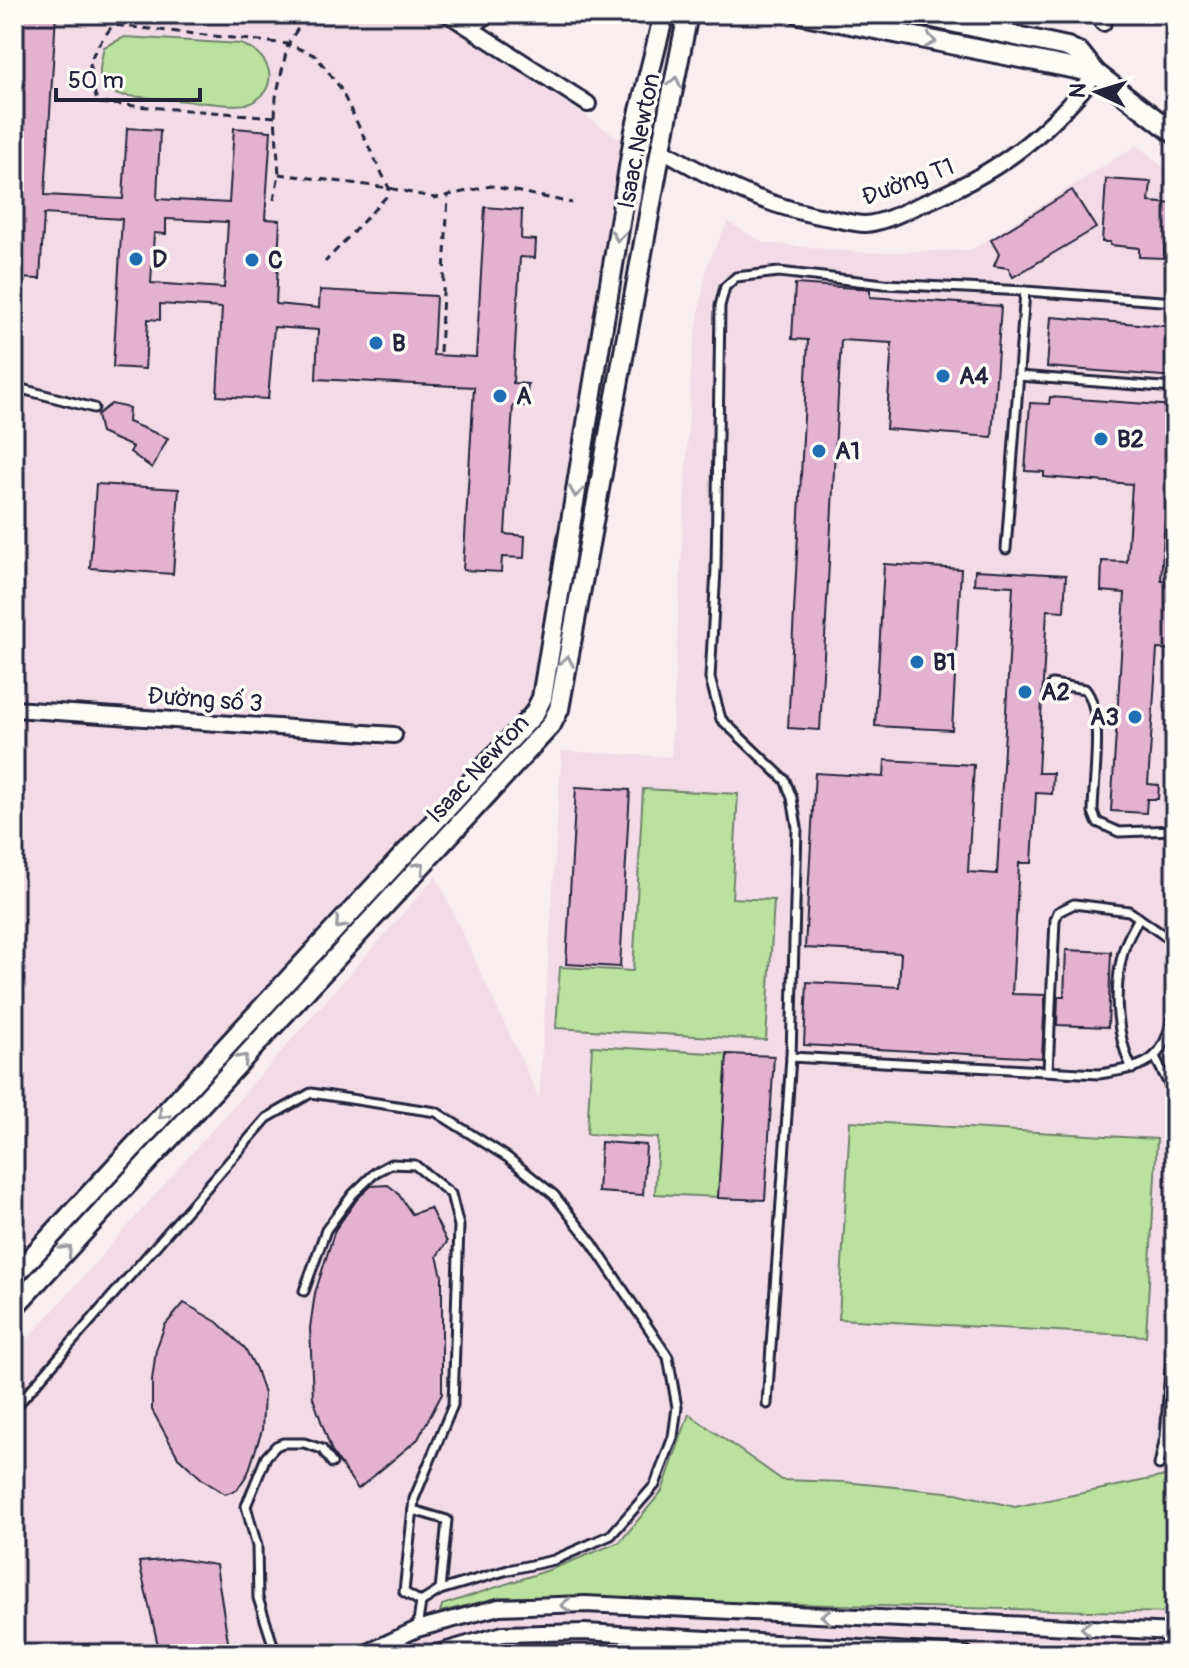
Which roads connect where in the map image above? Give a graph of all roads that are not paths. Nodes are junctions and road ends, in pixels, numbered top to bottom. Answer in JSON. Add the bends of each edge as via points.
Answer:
{"nodes":[{"id":1,"x":448,"y":14,"type":"edge"},
{"id":2,"x":494,"y":14,"type":"edge"},
{"id":3,"x":664,"y":14,"type":"edge"},
{"id":4,"x":688,"y":14,"type":"edge"},
{"id":5,"x":800,"y":14,"type":"edge"},
{"id":6,"x":914,"y":14,"type":"edge"},
{"id":7,"x":474,"y":30,"type":"junction"},
{"id":8,"x":1096,"y":73,"type":"junction"},
{"id":9,"x":588,"y":104,"type":"dead end"},
{"id":10,"x":635,"y":131,"type":"junction"},
{"id":11,"x":1175,"y":134,"type":"edge"},
{"id":12,"x":661,"y":149,"type":"junction"},
{"id":13,"x":1025,"y":291,"type":"junction"},
{"id":14,"x":1175,"y":302,"type":"edge"},
{"id":15,"x":1019,"y":376,"type":"junction"},
{"id":16,"x":14,"y":387,"type":"edge"},
{"id":17,"x":1175,"y":388,"type":"edge"},
{"id":18,"x":94,"y":408,"type":"dead end"},
{"id":19,"x":1006,"y":549,"type":"dead end"},
{"id":20,"x":1052,"y":684,"type":"dead end"},
{"id":21,"x":14,"y":709,"type":"edge"},
{"id":22,"x":394,"y":735,"type":"dead end"},
{"id":23,"x":1175,"y":830,"type":"edge"},
{"id":24,"x":1139,"y":918,"type":"junction"},
{"id":25,"x":1175,"y":943,"type":"edge"},
{"id":26,"x":1175,"y":1005,"type":"edge"},
{"id":27,"x":791,"y":1057,"type":"junction"},
{"id":28,"x":1155,"y":1057,"type":"junction"},
{"id":29,"x":1132,"y":1069,"type":"junction"},
{"id":30,"x":1048,"y":1070,"type":"junction"},
{"id":31,"x":1175,"y":1096,"type":"edge"},
{"id":32,"x":14,"y":1276,"type":"edge"},
{"id":33,"x":304,"y":1291,"type":"dead end"},
{"id":34,"x":1175,"y":1303,"type":"edge"},
{"id":35,"x":14,"y":1307,"type":"edge"},
{"id":36,"x":767,"y":1404,"type":"dead end"},
{"id":37,"x":14,"y":1409,"type":"edge"},
{"id":38,"x":332,"y":1463,"type":"dead end"},
{"id":39,"x":1159,"y":1465,"type":"dead end"},
{"id":40,"x":413,"y":1510,"type":"junction"},
{"id":41,"x":440,"y":1590,"type":"junction"},
{"id":42,"x":421,"y":1602,"type":"junction"},
{"id":43,"x":417,"y":1629,"type":"junction"},
{"id":44,"x":1169,"y":1632,"type":"edge"},
{"id":45,"x":276,"y":1654,"type":"edge"},
{"id":46,"x":364,"y":1654,"type":"edge"},
{"id":47,"x":433,"y":1654,"type":"edge"},
{"id":48,"x":965,"y":1654,"type":"edge"},
{"id":49,"x":1173,"y":1654,"type":"edge"}],
"edges":[{"from":1,"to":7,"type":"street"},
{"from":2,"to":7,"type":"lane"},
{"from":3,"to":10,"type":"street","name":"Isaac Newton"},
{"from":12,"to":4,"type":"street","name":"Isaac Newton","one_way":true},
{"from":5,"to":8,"type":"street","one_way":true},
{"from":6,"to":8,"type":"street","via":[[1067,47],[1080,53]]},
{"from":7,"to":9,"type":"street"},
{"from":8,"to":11,"type":"street"},
{"from":8,"to":12,"type":"street","name":"Đường T1","via":[[1049,126],[1012,156],[962,188],[866,224],[798,214],[714,180]]},
{"from":10,"to":12,"type":"street"},
{"from":10,"to":32,"type":"street","name":"Isaac Newton","one_way":true,"via":[[542,698],[534,714]]},
{"from":35,"to":12,"type":"street","name":"Isaac Newton","one_way":true,"via":[[551,725],[559,709]]},
{"from":13,"to":14,"type":"lane"},
{"from":13,"to":15,"type":"lane"},
{"from":13,"to":27,"type":"lane","via":[[779,272],[736,277],[725,287],[720,306],[710,678],[721,719],[785,780],[792,798],[797,827]]},
{"from":15,"to":17,"type":"lane"},
{"from":15,"to":19,"type":"lane"},
{"from":16,"to":18,"type":"lane"},
{"from":20,"to":23,"type":"lane","via":[[1085,689],[1094,704],[1097,822],[1119,832]]},
{"from":21,"to":22,"type":"street","name":"Đường số 3"},
{"from":24,"to":25,"type":"lane"},
{"from":24,"to":29,"type":"lane","via":[[1123,951],[1119,983],[1122,1048]]},
{"from":24,"to":30,"type":"lane","via":[[1116,908],[1074,904],[1058,912]]},
{"from":26,"to":28,"type":"lane","via":[[1169,1034]]},
{"from":27,"to":30,"type":"lane"},
{"from":27,"to":36,"type":"lane"},
{"from":28,"to":29,"type":"lane"},
{"from":28,"to":31,"type":"lane"},
{"from":29,"to":30,"type":"lane","via":[[1099,1074]]},
{"from":33,"to":40,"type":"lane","via":[[326,1230],[376,1172],[391,1164],[415,1165],[451,1194],[459,1226],[453,1405]]},
{"from":34,"to":39,"type":"lane"},
{"from":37,"to":41,"type":"lane","via":[[267,1118],[311,1093],[436,1112],[507,1157],[554,1195],[668,1357],[677,1407],[673,1437],[655,1485],[611,1535],[554,1560]]},
{"from":38,"to":45,"type":"lane","via":[[322,1449],[304,1443],[276,1446],[266,1457],[246,1506],[257,1546],[258,1598]]},
{"from":40,"to":41,"type":"lane","via":[[447,1520]]},
{"from":40,"to":42,"type":"lane","via":[[404,1592]]},
{"from":41,"to":42,"type":"lane"},
{"from":42,"to":43,"type":"lane"},
{"from":44,"to":43,"type":"street","one_way":true,"via":[[585,1604],[499,1607]]},
{"from":43,"to":46,"type":"street"},
{"from":44,"to":49,"type":"street"},
{"from":47,"to":48,"type":"street","via":[[503,1634],[585,1632]]}]}
